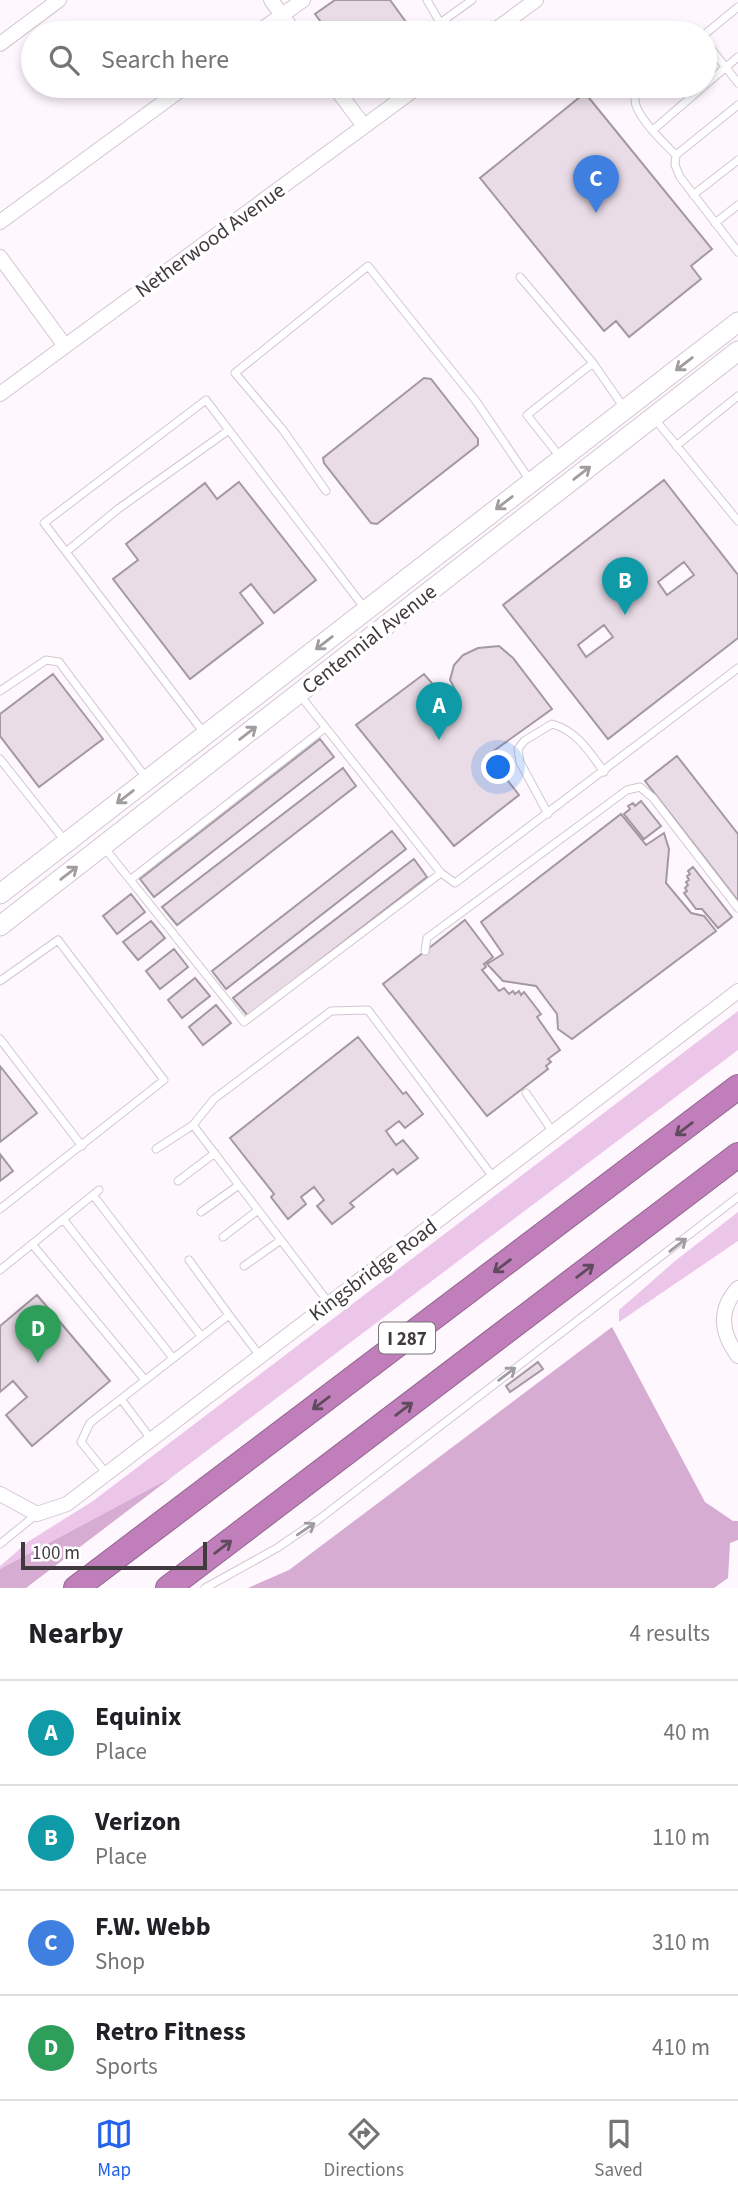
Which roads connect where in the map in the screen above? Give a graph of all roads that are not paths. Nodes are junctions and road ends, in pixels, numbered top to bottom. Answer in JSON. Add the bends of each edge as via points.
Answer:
{"nodes":[{"id":1,"x":59,"y":0,"type":"edge"},
{"id":2,"x":271,"y":0,"type":"edge"},
{"id":3,"x":303,"y":0,"type":"edge"},
{"id":4,"x":427,"y":0,"type":"edge"},
{"id":5,"x":472,"y":0,"type":"edge"},
{"id":6,"x":536,"y":0,"type":"edge"},
{"id":7,"x":738,"y":7,"type":"edge"},
{"id":8,"x":282,"y":15,"type":"junction"},
{"id":9,"x":31,"y":21,"type":"edge"},
{"id":10,"x":274,"y":21,"type":"edge"},
{"id":11,"x":286,"y":21,"type":"edge"},
{"id":12,"x":439,"y":21,"type":"edge"},
{"id":13,"x":443,"y":21,"type":"edge"},
{"id":14,"x":507,"y":21,"type":"edge"},
{"id":15,"x":717,"y":24,"type":"edge"},
{"id":16,"x":21,"y":28,"type":"edge"},
{"id":17,"x":0,"y":44,"type":"edge"},
{"id":18,"x":717,"y":56,"type":"edge"},
{"id":19,"x":738,"y":57,"type":"edge"},
{"id":20,"x":726,"y":67,"type":"junction"},
{"id":21,"x":717,"y":75,"type":"edge"},
{"id":22,"x":738,"y":83,"type":"edge"},
{"id":23,"x":170,"y":98,"type":"edge"},
{"id":24,"x":343,"y":98,"type":"edge"},
{"id":25,"x":403,"y":98,"type":"edge"},
{"id":26,"x":635,"y":98,"type":"edge"},
{"id":27,"x":690,"y":98,"type":"edge"},
{"id":28,"x":738,"y":105,"type":"edge"},
{"id":29,"x":364,"y":127,"type":"junction"},
{"id":30,"x":653,"y":130,"type":"junction"},
{"id":31,"x":676,"y":155,"type":"junction"},
{"id":32,"x":738,"y":160,"type":"edge"},
{"id":33,"x":693,"y":195,"type":"junction"},
{"id":34,"x":738,"y":205,"type":"edge"},
{"id":35,"x":0,"y":222,"type":"edge"},
{"id":36,"x":715,"y":223,"type":"junction"},
{"id":37,"x":738,"y":252,"type":"edge"},
{"id":38,"x":0,"y":257,"type":"edge"},
{"id":39,"x":520,"y":277,"type":"dead end"},
{"id":40,"x":738,"y":322,"type":"edge"},
{"id":41,"x":65,"y":346,"type":"junction"},
{"id":42,"x":738,"y":351,"type":"edge"},
{"id":43,"x":593,"y":363,"type":"junction"},
{"id":44,"x":0,"y":394,"type":"edge"},
{"id":45,"x":738,"y":397,"type":"edge"},
{"id":46,"x":625,"y":410,"type":"junction"},
{"id":47,"x":653,"y":417,"type":"junction"},
{"id":48,"x":229,"y":430,"type":"junction"},
{"id":49,"x":676,"y":446,"type":"junction"},
{"id":50,"x":562,"y":459,"type":"junction"},
{"id":51,"x":532,"y":482,"type":"junction"},
{"id":52,"x":326,"y":491,"type":"dead end"},
{"id":53,"x":738,"y":521,"type":"edge"},
{"id":54,"x":66,"y":552,"type":"junction"},
{"id":55,"x":366,"y":610,"type":"junction"},
{"id":56,"x":738,"y":668,"type":"edge"},
{"id":57,"x":0,"y":691,"type":"edge"},
{"id":58,"x":298,"y":694,"type":"junction"},
{"id":59,"x":325,"y":728,"type":"junction"},
{"id":60,"x":206,"y":735,"type":"junction"},
{"id":61,"x":0,"y":759,"type":"edge"},
{"id":62,"x":604,"y":772,"type":"junction"},
{"id":63,"x":147,"y":780,"type":"junction"},
{"id":64,"x":548,"y":814,"type":"junction"},
{"id":65,"x":67,"y":842,"type":"junction"},
{"id":66,"x":103,"y":846,"type":"junction"},
{"id":67,"x":441,"y":873,"type":"junction"},
{"id":68,"x":130,"y":880,"type":"junction"},
{"id":69,"x":0,"y":896,"type":"edge"},
{"id":70,"x":738,"y":908,"type":"edge"},
{"id":71,"x":7,"y":920,"type":"edge"},
{"id":72,"x":425,"y":951,"type":"dead end"},
{"id":73,"x":0,"y":981,"type":"edge"},
{"id":74,"x":738,"y":991,"type":"edge"},
{"id":75,"x":0,"y":1039,"type":"edge"},
{"id":76,"x":738,"y":1087,"type":"edge"},
{"id":77,"x":526,"y":1093,"type":"dead end"},
{"id":78,"x":193,"y":1125,"type":"junction"},
{"id":79,"x":553,"y":1132,"type":"junction"},
{"id":80,"x":82,"y":1146,"type":"junction"},
{"id":81,"x":156,"y":1149,"type":"dead end"},
{"id":82,"x":215,"y":1153,"type":"junction"},
{"id":83,"x":738,"y":1155,"type":"edge"},
{"id":84,"x":494,"y":1178,"type":"junction"},
{"id":85,"x":178,"y":1181,"type":"dead end"},
{"id":86,"x":239,"y":1185,"type":"junction"},
{"id":87,"x":738,"y":1197,"type":"edge"},
{"id":88,"x":0,"y":1209,"type":"edge"},
{"id":89,"x":258,"y":1210,"type":"junction"},
{"id":90,"x":201,"y":1212,"type":"dead end"},
{"id":91,"x":63,"y":1219,"type":"junction"},
{"id":92,"x":223,"y":1237,"type":"dead end"},
{"id":93,"x":281,"y":1240,"type":"junction"},
{"id":94,"x":32,"y":1244,"type":"junction"},
{"id":95,"x":189,"y":1261,"type":"dead end"},
{"id":96,"x":244,"y":1266,"type":"dead end"},
{"id":97,"x":0,"y":1270,"type":"edge"},
{"id":98,"x":738,"y":1287,"type":"edge"},
{"id":99,"x":329,"y":1303,"type":"junction"},
{"id":100,"x":229,"y":1315,"type":"junction"},
{"id":101,"x":201,"y":1336,"type":"junction"},
{"id":102,"x":260,"y":1356,"type":"junction"},
{"id":103,"x":738,"y":1356,"type":"edge"},
{"id":104,"x":173,"y":1358,"type":"junction"},
{"id":105,"x":145,"y":1380,"type":"junction"},
{"id":106,"x":121,"y":1399,"type":"junction"},
{"id":107,"x":151,"y":1439,"type":"junction"},
{"id":108,"x":107,"y":1474,"type":"junction"},
{"id":109,"x":0,"y":1494,"type":"edge"},
{"id":110,"x":37,"y":1514,"type":"junction"},
{"id":111,"x":0,"y":1544,"type":"edge"},
{"id":112,"x":76,"y":1588,"type":"edge"},
{"id":113,"x":168,"y":1588,"type":"edge"},
{"id":114,"x":205,"y":1588,"type":"edge"}],
"edges":[{"from":1,"to":9,"type":"street"},
{"from":2,"to":8,"type":"street"},
{"from":3,"to":8,"type":"street"},
{"from":4,"to":12,"type":"lane"},
{"from":5,"to":13,"type":"lane"},
{"from":6,"to":14,"type":"street"},
{"from":7,"to":15,"type":"lane"},
{"from":8,"to":10,"type":"street"},
{"from":8,"to":11,"type":"street"},
{"from":16,"to":17,"type":"street"},
{"from":18,"to":20,"type":"lane"},
{"from":19,"to":20,"type":"lane"},
{"from":20,"to":21,"type":"lane"},
{"from":20,"to":22,"type":"lane"},
{"from":23,"to":35,"type":"street"},
{"from":24,"to":29,"type":"street"},
{"from":25,"to":29,"type":"street","name":"Netherwood Avenue"},
{"from":26,"to":30,"type":"lane"},
{"from":27,"to":30,"type":"lane"},
{"from":28,"to":31,"type":"lane"},
{"from":29,"to":41,"type":"street","name":"Netherwood Avenue"},
{"from":30,"to":31,"type":"lane"},
{"from":31,"to":33,"type":"lane","via":[[680,177]]},
{"from":32,"to":33,"type":"lane"},
{"from":33,"to":36,"type":"lane"},
{"from":34,"to":36,"type":"lane"},
{"from":36,"to":37,"type":"lane"},
{"from":38,"to":41,"type":"street"},
{"from":39,"to":43,"type":"lane"},
{"from":40,"to":46,"type":"main road","name":"Centennial Avenue","one_way":true},
{"from":41,"to":44,"type":"street","name":"Netherwood Avenue"},
{"from":42,"to":47,"type":"main road","name":"Centennial Avenue"},
{"from":43,"to":46,"type":"lane"},
{"from":43,"to":50,"type":"lane","via":[[527,415]]},
{"from":45,"to":49,"type":"lane"},
{"from":46,"to":50,"type":"main road","name":"Centennial Avenue"},
{"from":47,"to":49,"type":"lane"},
{"from":58,"to":47,"type":"main road","name":"Centennial Avenue","one_way":true},
{"from":48,"to":54,"type":"lane"},
{"from":48,"to":54,"type":"lane","via":[[206,400],[156,436],[44,523]]},
{"from":48,"to":55,"type":"lane"},
{"from":49,"to":53,"type":"lane"},
{"from":50,"to":51,"type":"main road","name":"Centennial Avenue"},
{"from":51,"to":52,"type":"lane","via":[[471,395],[368,266],[235,373]]},
{"from":51,"to":55,"type":"main road","name":"Centennial Avenue","one_way":true},
{"from":54,"to":60,"type":"lane"},
{"from":55,"to":60,"type":"main road","name":"Centennial Avenue","one_way":true},
{"from":56,"to":62,"type":"lane"},
{"from":57,"to":63,"type":"lane","via":[[46,660],[59,662]]},
{"from":58,"to":59,"type":"lane"},
{"from":66,"to":58,"type":"main road","name":"Centennial Avenue","one_way":true},
{"from":59,"to":67,"type":"lane"},
{"from":59,"to":68,"type":"lane"},
{"from":60,"to":63,"type":"main road","name":"Centennial Avenue"},
{"from":61,"to":65,"type":"lane"},
{"from":62,"to":64,"type":"lane"},
{"from":62,"to":64,"type":"lane","via":[[566,728],[552,723],[524,741],[518,749],[520,762]]},
{"from":63,"to":65,"type":"main road","name":"Centennial Avenue","one_way":true},
{"from":64,"to":67,"type":"lane","via":[[455,883]]},
{"from":65,"to":69,"type":"main road","name":"Centennial Avenue"},
{"from":66,"to":68,"type":"lane"},
{"from":71,"to":66,"type":"main road","name":"Centennial Avenue","one_way":true},
{"from":67,"to":68,"type":"lane","via":[[244,1022]]},
{"from":69,"to":71,"type":"lane"},
{"from":70,"to":72,"type":"lane","via":[[653,797],[640,787],[627,790],[427,938]]},
{"from":73,"to":80,"type":"lane","via":[[58,940],[164,1080]]},
{"from":74,"to":79,"type":"street","name":"Kingsbridge Road"},
{"from":75,"to":80,"type":"lane"},
{"from":76,"to":112,"type":"highway","number":"I 287","one_way":true},
{"from":77,"to":79,"type":"lane"},
{"from":78,"to":81,"type":"lane"},
{"from":78,"to":82,"type":"lane"},
{"from":78,"to":84,"type":"lane","via":[[214,1099],[331,1011],[368,1010]]},
{"from":79,"to":84,"type":"street","name":"Kingsbridge Road"},
{"from":80,"to":88,"type":"lane"},
{"from":82,"to":85,"type":"lane"},
{"from":82,"to":86,"type":"lane"},
{"from":113,"to":83,"type":"highway","number":"I 287","one_way":true},
{"from":84,"to":99,"type":"street","name":"Kingsbridge Road"},
{"from":86,"to":89,"type":"lane"},
{"from":86,"to":90,"type":"lane"},
{"from":114,"to":87,"type":"lane","one_way":true,"via":[[318,1520]]},
{"from":89,"to":92,"type":"lane"},
{"from":89,"to":93,"type":"lane"},
{"from":91,"to":94,"type":"lane"},
{"from":91,"to":101,"type":"lane","via":[[96,1192]]},
{"from":91,"to":104,"type":"lane"},
{"from":93,"to":96,"type":"lane"},
{"from":93,"to":99,"type":"lane"},
{"from":94,"to":97,"type":"lane"},
{"from":94,"to":105,"type":"lane"},
{"from":95,"to":100,"type":"lane"},
{"from":98,"to":103,"type":"street","via":[[722,1318]]},
{"from":99,"to":102,"type":"street","name":"Kingsbridge Road"},
{"from":100,"to":101,"type":"lane"},
{"from":100,"to":102,"type":"lane"},
{"from":101,"to":104,"type":"lane"},
{"from":102,"to":107,"type":"street","name":"Kingsbridge Road"},
{"from":104,"to":105,"type":"lane"},
{"from":105,"to":106,"type":"lane"},
{"from":106,"to":107,"type":"lane"},
{"from":106,"to":108,"type":"lane","via":[[90,1423],[81,1442]]},
{"from":107,"to":108,"type":"street","name":"Kingsbridge Road"},
{"from":108,"to":110,"type":"street","name":"Kingsbridge Road","via":[[67,1504]]},
{"from":109,"to":110,"type":"street"},
{"from":110,"to":111,"type":"lane"}]}
